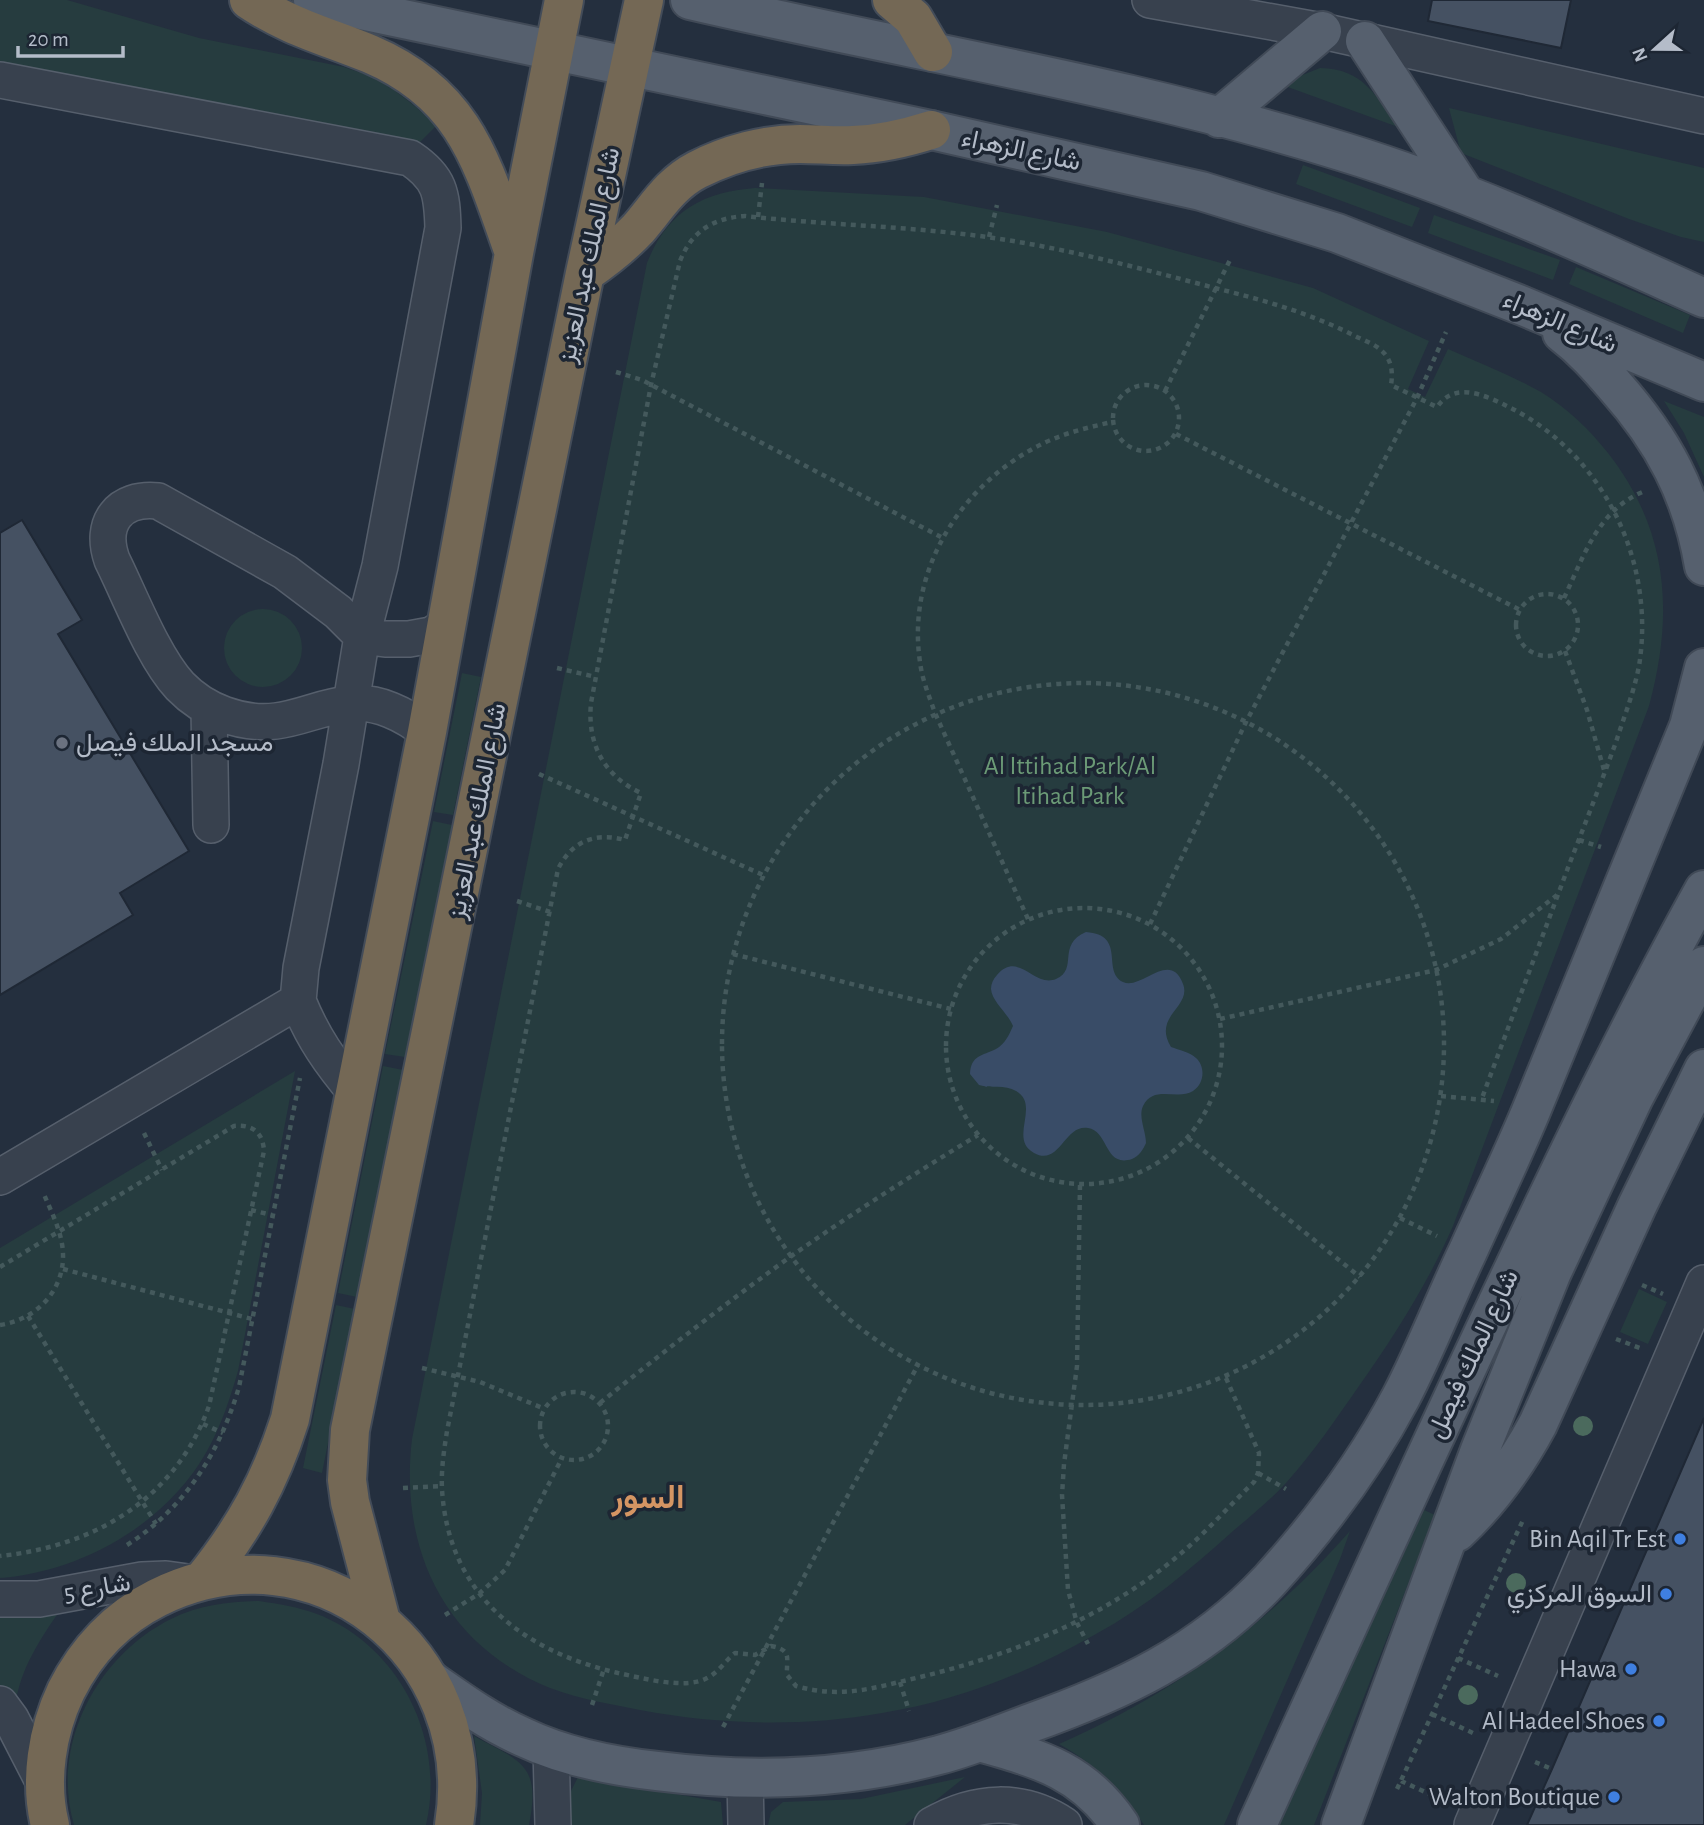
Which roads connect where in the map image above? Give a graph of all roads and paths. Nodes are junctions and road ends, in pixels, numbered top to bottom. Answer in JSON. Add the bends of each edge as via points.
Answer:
{"nodes":[{"id":1,"x":249,"y":0,"type":"edge"},
{"id":2,"x":313,"y":0,"type":"edge"},
{"id":3,"x":564,"y":0,"type":"edge"},
{"id":4,"x":644,"y":0,"type":"edge"},
{"id":5,"x":690,"y":0,"type":"edge"},
{"id":6,"x":892,"y":0,"type":"edge"},
{"id":7,"x":1150,"y":0,"type":"edge"},
{"id":8,"x":1322,"y":31,"type":"junction"},
{"id":9,"x":1365,"y":41,"type":"junction"},
{"id":10,"x":554,"y":51,"type":"junction"},
{"id":11,"x":933,"y":52,"type":"junction"},
{"id":12,"x":629,"y":67,"type":"junction"},
{"id":13,"x":0,"y":80,"type":"edge"},
{"id":14,"x":1704,"y":116,"type":"edge"},
{"id":15,"x":1219,"y":118,"type":"junction"},
{"id":16,"x":931,"y":130,"type":"junction"},
{"id":17,"x":762,"y":179,"type":"dead end"},
{"id":18,"x":1465,"y":194,"type":"junction"},
{"id":19,"x":997,"y":205,"type":"dead end"},
{"id":20,"x":758,"y":217,"type":"junction"},
{"id":21,"x":989,"y":237,"type":"junction"},
{"id":22,"x":1596,"y":250,"type":"junction"},
{"id":23,"x":514,"y":253,"type":"junction"},
{"id":24,"x":1231,"y":258,"type":"dead end"},
{"id":25,"x":1704,"y":272,"type":"edge"},
{"id":26,"x":584,"y":273,"type":"junction"},
{"id":27,"x":1216,"y":288,"type":"junction"},
{"id":28,"x":1704,"y":298,"type":"edge"},
{"id":29,"x":1523,"y":306,"type":"junction"},
{"id":30,"x":1446,"y":332,"type":"dead end"},
{"id":31,"x":616,"y":372,"type":"dead end"},
{"id":32,"x":1704,"y":382,"type":"edge"},
{"id":33,"x":651,"y":385,"type":"junction"},
{"id":34,"x":1165,"y":391,"type":"junction"},
{"id":35,"x":1417,"y":398,"type":"junction"},
{"id":36,"x":1112,"y":422,"type":"junction"},
{"id":37,"x":1176,"y":435,"type":"junction"},
{"id":38,"x":1646,"y":491,"type":"dead end"},
{"id":39,"x":1614,"y":509,"type":"junction"},
{"id":40,"x":1352,"y":523,"type":"junction"},
{"id":41,"x":942,"y":537,"type":"junction"},
{"id":42,"x":1704,"y":566,"type":"edge"},
{"id":43,"x":1564,"y":598,"type":"junction"},
{"id":44,"x":1520,"y":610,"type":"junction"},
{"id":45,"x":446,"y":626,"type":"junction"},
{"id":46,"x":362,"y":636,"type":"junction"},
{"id":47,"x":1565,"y":651,"type":"junction"},
{"id":48,"x":557,"y":668,"type":"dead end"},
{"id":49,"x":1704,"y":668,"type":"edge"},
{"id":50,"x":596,"y":677,"type":"junction"},
{"id":51,"x":350,"y":703,"type":"junction"},
{"id":52,"x":209,"y":708,"type":"junction"},
{"id":53,"x":935,"y":713,"type":"junction"},
{"id":54,"x":1246,"y":722,"type":"junction"},
{"id":55,"x":427,"y":732,"type":"junction"},
{"id":56,"x":1605,"y":772,"type":"junction"},
{"id":57,"x":539,"y":774,"type":"dead end"},
{"id":58,"x":633,"y":816,"type":"junction"},
{"id":59,"x":211,"y":825,"type":"dead end"},
{"id":60,"x":1579,"y":840,"type":"junction"},
{"id":61,"x":1605,"y":848,"type":"dead end"},
{"id":62,"x":763,"y":875,"type":"junction"},
{"id":63,"x":1704,"y":890,"type":"edge"},
{"id":64,"x":1558,"y":894,"type":"junction"},
{"id":65,"x":517,"y":901,"type":"dead end"},
{"id":66,"x":550,"y":912,"type":"junction"},
{"id":67,"x":1028,"y":919,"type":"junction"},
{"id":68,"x":1150,"y":924,"type":"junction"},
{"id":69,"x":733,"y":954,"type":"junction"},
{"id":70,"x":1704,"y":966,"type":"edge"},
{"id":71,"x":1436,"y":971,"type":"junction"},
{"id":72,"x":951,"y":1009,"type":"junction"},
{"id":73,"x":304,"y":1015,"type":"junction"},
{"id":74,"x":1220,"y":1019,"type":"junction"},
{"id":75,"x":1704,"y":1069,"type":"edge"},
{"id":76,"x":356,"y":1093,"type":"junction"},
{"id":77,"x":1440,"y":1096,"type":"junction"},
{"id":78,"x":1482,"y":1098,"type":"junction"},
{"id":79,"x":1495,"y":1101,"type":"dead end"},
{"id":80,"x":978,"y":1135,"type":"junction"},
{"id":81,"x":1188,"y":1138,"type":"junction"},
{"id":82,"x":30,"y":1159,"type":"junction"},
{"id":83,"x":1508,"y":1167,"type":"junction"},
{"id":84,"x":0,"y":1177,"type":"edge"},
{"id":85,"x":1080,"y":1185,"type":"junction"},
{"id":86,"x":251,"y":1210,"type":"junction"},
{"id":87,"x":272,"y":1215,"type":"junction"},
{"id":88,"x":1399,"y":1219,"type":"junction"},
{"id":89,"x":59,"y":1231,"type":"junction"},
{"id":90,"x":1441,"y":1238,"type":"dead end"},
{"id":91,"x":791,"y":1256,"type":"junction"},
{"id":92,"x":0,"y":1267,"type":"edge"},
{"id":93,"x":63,"y":1269,"type":"junction"},
{"id":94,"x":1360,"y":1277,"type":"junction"},
{"id":95,"x":1704,"y":1283,"type":"edge"},
{"id":96,"x":230,"y":1314,"type":"junction"},
{"id":97,"x":28,"y":1316,"type":"junction"},
{"id":98,"x":252,"y":1320,"type":"junction"},
{"id":99,"x":0,"y":1325,"type":"edge"},
{"id":100,"x":918,"y":1366,"type":"junction"},
{"id":101,"x":422,"y":1368,"type":"dead end"},
{"id":102,"x":458,"y":1376,"type":"junction"},
{"id":103,"x":1226,"y":1378,"type":"junction"},
{"id":104,"x":1454,"y":1394,"type":"junction"},
{"id":105,"x":600,"y":1403,"type":"junction"},
{"id":106,"x":1072,"y":1406,"type":"junction"},
{"id":107,"x":545,"y":1409,"type":"junction"},
{"id":108,"x":202,"y":1424,"type":"junction"},
{"id":109,"x":1437,"y":1430,"type":"junction"},
{"id":110,"x":223,"y":1433,"type":"junction"},
{"id":111,"x":562,"y":1458,"type":"junction"},
{"id":112,"x":1258,"y":1473,"type":"junction"},
{"id":113,"x":441,"y":1486,"type":"junction"},
{"id":114,"x":403,"y":1488,"type":"dead end"},
{"id":115,"x":1286,"y":1489,"type":"dead end"},
{"id":116,"x":143,"y":1502,"type":"junction"},
{"id":117,"x":156,"y":1524,"type":"junction"},
{"id":118,"x":1448,"y":1541,"type":"junction"},
{"id":119,"x":1298,"y":1545,"type":"junction"},
{"id":120,"x":120,"y":1548,"type":"dead end"},
{"id":121,"x":0,"y":1556,"type":"edge"},
{"id":122,"x":199,"y":1582,"type":"junction"},
{"id":123,"x":480,"y":1592,"type":"junction"},
{"id":124,"x":0,"y":1599,"type":"edge"},
{"id":125,"x":445,"y":1615,"type":"dead end"},
{"id":126,"x":381,"y":1621,"type":"junction"},
{"id":127,"x":1077,"y":1623,"type":"junction"},
{"id":128,"x":1088,"y":1644,"type":"dead end"},
{"id":129,"x":766,"y":1649,"type":"junction"},
{"id":130,"x":604,"y":1670,"type":"junction"},
{"id":131,"x":430,"y":1679,"type":"junction"},
{"id":132,"x":900,"y":1682,"type":"junction"},
{"id":133,"x":0,"y":1704,"type":"edge"},
{"id":134,"x":592,"y":1705,"type":"dead end"},
{"id":135,"x":909,"y":1711,"type":"dead end"},
{"id":136,"x":723,"y":1727,"type":"dead end"},
{"id":137,"x":979,"y":1742,"type":"junction"},
{"id":138,"x":551,"y":1749,"type":"junction"},
{"id":139,"x":1544,"y":1766,"type":"dead end"},
{"id":140,"x":1552,"y":1769,"type":"dead end"},
{"id":141,"x":745,"y":1779,"type":"junction"},
{"id":142,"x":47,"y":1813,"type":"edge"},
{"id":143,"x":454,"y":1825,"type":"edge"},
{"id":144,"x":553,"y":1825,"type":"edge"},
{"id":145,"x":747,"y":1825,"type":"edge"},
{"id":146,"x":932,"y":1825,"type":"edge"},
{"id":147,"x":1064,"y":1825,"type":"edge"},
{"id":148,"x":1120,"y":1825,"type":"edge"},
{"id":149,"x":1258,"y":1825,"type":"edge"},
{"id":150,"x":1341,"y":1825,"type":"edge"},
{"id":151,"x":1472,"y":1825,"type":"edge"}],
"edges":[{"from":1,"to":23,"type":"highway","via":[[282,21],[396,66],[438,97],[476,152]]},
{"from":2,"to":10,"type":"main road","name":"شارع الزهراء"},
{"from":3,"to":10,"type":"highway"},
{"from":4,"to":12,"type":"highway","name":"شارع الملك عبد العزيز"},
{"from":5,"to":11,"type":"main road"},
{"from":6,"to":11,"type":"highway","via":[[913,18]]},
{"from":7,"to":8,"type":"street"},
{"from":8,"to":9,"type":"street"},
{"from":8,"to":15,"type":"main road"},
{"from":9,"to":14,"type":"street"},
{"from":9,"to":18,"type":"main road"},
{"from":10,"to":12,"type":"main road","name":"شارع الزهراء"},
{"from":10,"to":23,"type":"highway"},
{"from":11,"to":15,"type":"main road"},
{"from":12,"to":16,"type":"main road","name":"شارع الزهراء"},
{"from":12,"to":26,"type":"highway","name":"شارع الملك عبد العزيز"},
{"from":13,"to":46,"type":"street","via":[[410,158],[429,171],[439,189],[443,228]]},
{"from":15,"to":18,"type":"main road","via":[[1343,151]]},
{"from":16,"to":26,"type":"highway","via":[[852,146],[773,146],[722,159],[680,181],[622,245]]},
{"from":16,"to":29,"type":"main road","name":"شارع الزهراء","via":[[1201,191],[1337,233]]},
{"from":17,"to":20,"type":"path"},
{"from":18,"to":22,"type":"main road"},
{"from":19,"to":21,"type":"path"},
{"from":20,"to":21,"type":"path"},
{"from":20,"to":33,"type":"path","via":[[716,220],[685,248]]},
{"from":21,"to":27,"type":"path","via":[[1141,267]]},
{"from":22,"to":25,"type":"main road"},
{"from":22,"to":28,"type":"main road"},
{"from":23,"to":45,"type":"highway"},
{"from":24,"to":27,"type":"path"},
{"from":26,"to":126,"type":"highway","name":"شارع الملك عبد العزيز","via":[[350,1430],[350,1502]]},
{"from":27,"to":34,"type":"path"},
{"from":27,"to":35,"type":"path","via":[[1281,305],[1373,345],[1390,361],[1391,385]]},
{"from":29,"to":32,"type":"main road","name":"شارع الزهراء"},
{"from":29,"to":42,"type":"main road","via":[[1583,349],[1652,430],[1676,470],[1699,532]]},
{"from":30,"to":35,"type":"path"},
{"from":31,"to":33,"type":"path"},
{"from":33,"to":41,"type":"path"},
{"from":33,"to":50,"type":"path"},
{"from":34,"to":36,"type":"path","via":[[1144,385],[1124,393]]},
{"from":34,"to":37,"type":"path","via":[[1180,415]]},
{"from":35,"to":39,"type":"path","via":[[1437,407],[1450,394],[1468,391],[1519,412],[1564,444]]},
{"from":35,"to":40,"type":"path"},
{"from":36,"to":37,"type":"path","via":[[1120,440],[1145,452],[1163,448]]},
{"from":36,"to":41,"type":"path","via":[[1078,430],[1014,460],[986,482]]},
{"from":37,"to":40,"type":"path"},
{"from":38,"to":39,"type":"path"},
{"from":39,"to":43,"type":"path","via":[[1600,526]]},
{"from":39,"to":56,"type":"path","via":[[1636,570],[1642,634],[1632,697]]},
{"from":40,"to":44,"type":"path"},
{"from":40,"to":54,"type":"path"},
{"from":41,"to":53,"type":"path","via":[[923,586],[918,637],[920,663]]},
{"from":43,"to":44,"type":"path","via":[[1540,594]]},
{"from":43,"to":47,"type":"path","via":[[1579,624]]},
{"from":44,"to":47,"type":"path","via":[[1517,630],[1526,648],[1545,656]]},
{"from":45,"to":46,"type":"street","via":[[431,635],[409,639]]},
{"from":45,"to":55,"type":"highway"},
{"from":46,"to":51,"type":"street"},
{"from":46,"to":52,"type":"street","via":[[285,572],[173,508],[158,500],[128,504],[108,529],[112,559],[169,673]]},
{"from":47,"to":56,"type":"path"},
{"from":48,"to":50,"type":"path"},
{"from":49,"to":83,"type":"main road","via":[[1689,726]]},
{"from":50,"to":58,"type":"path","via":[[591,735],[614,776],[641,793]]},
{"from":51,"to":52,"type":"street","via":[[269,721],[242,720]]},
{"from":51,"to":55,"type":"street","via":[[393,711]]},
{"from":51,"to":73,"type":"street","via":[[301,968]]},
{"from":52,"to":59,"type":"street"},
{"from":53,"to":54,"type":"path","via":[[1011,689],[1091,682],[1170,693]]},
{"from":53,"to":62,"type":"path","via":[[866,753],[836,779],[808,808]]},
{"from":53,"to":67,"type":"path"},
{"from":54,"to":68,"type":"path"},
{"from":54,"to":71,"type":"path","via":[[1313,766],[1369,825],[1411,894]]},
{"from":55,"to":76,"type":"highway"},
{"from":56,"to":60,"type":"path"},
{"from":57,"to":58,"type":"path"},
{"from":58,"to":62,"type":"path"},
{"from":58,"to":66,"type":"path","via":[[625,840],[598,836],[564,857]]},
{"from":60,"to":61,"type":"path"},
{"from":60,"to":64,"type":"path"},
{"from":62,"to":69,"type":"path"},
{"from":63,"to":104,"type":"main road","name":"شارع الملك فيصل","via":[[1621,1043]]},
{"from":64,"to":71,"type":"path","via":[[1501,939]]},
{"from":64,"to":78,"type":"path"},
{"from":65,"to":66,"type":"path"},
{"from":66,"to":102,"type":"path"},
{"from":67,"to":68,"type":"path","via":[[1090,907],[1111,909]]},
{"from":67,"to":72,"type":"path","via":[[988,946],[971,965]]},
{"from":68,"to":74,"type":"path","via":[[1196,964]]},
{"from":69,"to":72,"type":"path"},
{"from":69,"to":91,"type":"path","via":[[722,1044],[733,1134],[747,1177]]},
{"from":70,"to":118,"type":"main road","name":"شارع الملك فيصل","via":[[1634,1097],[1552,1272]]},
{"from":71,"to":74,"type":"path"},
{"from":71,"to":77,"type":"path","via":[[1444,1033]]},
{"from":72,"to":80,"type":"path","via":[[946,1036],[952,1088]]},
{"from":73,"to":76,"type":"street","via":[[322,1051]]},
{"from":73,"to":82,"type":"street"},
{"from":73,"to":87,"type":"path"},
{"from":74,"to":81,"type":"path","via":[[1221,1070],[1204,1118]]},
{"from":75,"to":118,"type":"main road","via":[[1538,1424],[1500,1487]]},
{"from":76,"to":122,"type":"highway","via":[[290,1419],[265,1488],[247,1521]]},
{"from":77,"to":78,"type":"path"},
{"from":77,"to":88,"type":"path","via":[[1425,1159]]},
{"from":78,"to":79,"type":"path"},
{"from":80,"to":85,"type":"path","via":[[994,1152],[1034,1176]]},
{"from":80,"to":91,"type":"path"},
{"from":81,"to":85,"type":"path","via":[[1140,1174]]},
{"from":81,"to":94,"type":"path"},
{"from":82,"to":84,"type":"street"},
{"from":82,"to":89,"type":"path"},
{"from":83,"to":104,"type":"main road","via":[[1508,1201],[1460,1328]]},
{"from":83,"to":119,"type":"main road","via":[[1401,1396],[1344,1489]]},
{"from":85,"to":106,"type":"path","via":[[1077,1366]]},
{"from":86,"to":87,"type":"path"},
{"from":86,"to":89,"type":"path","via":[[264,1151],[259,1134],[243,1125],[234,1126]]},
{"from":86,"to":96,"type":"path"},
{"from":87,"to":98,"type":"path"},
{"from":88,"to":90,"type":"path"},
{"from":88,"to":94,"type":"path"},
{"from":89,"to":92,"type":"path"},
{"from":89,"to":93,"type":"path"},
{"from":91,"to":100,"type":"path","via":[[828,1299],[870,1336]]},
{"from":91,"to":105,"type":"path"},
{"from":93,"to":96,"type":"path"},
{"from":93,"to":97,"type":"path","via":[[50,1297]]},
{"from":94,"to":103,"type":"path","via":[[1299,1335]]},
{"from":95,"to":151,"type":"street"},
{"from":96,"to":98,"type":"path"},
{"from":96,"to":108,"type":"path"},
{"from":97,"to":99,"type":"path"},
{"from":97,"to":116,"type":"path"},
{"from":98,"to":110,"type":"path","via":[[239,1387]]},
{"from":100,"to":106,"type":"path","via":[[967,1387],[1018,1401]]},
{"from":100,"to":129,"type":"path"},
{"from":101,"to":102,"type":"path"},
{"from":102,"to":107,"type":"path"},
{"from":102,"to":113,"type":"path"},
{"from":103,"to":106,"type":"path","via":[[1150,1400]]},
{"from":103,"to":112,"type":"path","via":[[1259,1453]]},
{"from":104,"to":109,"type":"main road","name":"شارع الملك فيصل"},
{"from":105,"to":107,"type":"path","via":[[592,1396],[571,1392]]},
{"from":105,"to":111,"type":"path","via":[[608,1419],[603,1446],[580,1460]]},
{"from":106,"to":127,"type":"path","via":[[1062,1495],[1068,1590]]},
{"from":107,"to":111,"type":"path","via":[[541,1434]]},
{"from":108,"to":110,"type":"path"},
{"from":108,"to":116,"type":"path","via":[[184,1459]]},
{"from":109,"to":119,"type":"main road","via":[[1396,1459],[1335,1524]]},
{"from":109,"to":149,"type":"main road","name":"شارع الملك فيصل"},
{"from":110,"to":117,"type":"path","via":[[195,1482]]},
{"from":111,"to":123,"type":"path","via":[[505,1570]]},
{"from":112,"to":115,"type":"path"},
{"from":112,"to":127,"type":"path","via":[[1185,1550]]},
{"from":113,"to":114,"type":"path"},
{"from":113,"to":123,"type":"path","via":[[455,1550]]},
{"from":116,"to":117,"type":"path"},
{"from":116,"to":121,"type":"path","via":[[74,1538]]},
{"from":117,"to":120,"type":"path"},
{"from":118,"to":150,"type":"main road","name":"شارع الملك فيصل"},
{"from":119,"to":137,"type":"main road","via":[[1237,1612],[1164,1665],[1082,1705]]},
{"from":122,"to":124,"type":"street","name":"شارع 5","via":[[142,1580],[39,1599]]},
{"from":122,"to":126,"type":"highway","via":[[229,1576],[283,1577],[335,1593]]},
{"from":122,"to":142,"type":"highway","via":[[145,1604],[85,1658],[59,1706],[51,1732]]},
{"from":123,"to":125,"type":"path"},
{"from":123,"to":130,"type":"path","via":[[501,1618],[526,1637]]},
{"from":126,"to":131,"type":"highway"},
{"from":127,"to":128,"type":"path"},
{"from":127,"to":132,"type":"path","via":[[981,1662]]},
{"from":129,"to":130,"type":"path","via":[[755,1655],[735,1653],[716,1672],[694,1683]]},
{"from":129,"to":132,"type":"path","via":[[782,1650],[789,1661],[791,1681],[810,1690],[851,1693]]},
{"from":129,"to":136,"type":"path"},
{"from":130,"to":134,"type":"path"},
{"from":131,"to":138,"type":"main road","via":[[491,1721]]},
{"from":131,"to":143,"type":"highway","via":[[451,1728],[456,1754]]},
{"from":132,"to":135,"type":"path"},
{"from":133,"to":142,"type":"street","via":[[16,1729]]},
{"from":137,"to":141,"type":"main road","via":[[842,1774]]},
{"from":137,"to":148,"type":"main road","via":[[1035,1758],[1067,1773],[1095,1794]]},
{"from":138,"to":141,"type":"main road","via":[[637,1769]]},
{"from":138,"to":144,"type":"street"},
{"from":139,"to":140,"type":"path"},
{"from":141,"to":145,"type":"street"},
{"from":146,"to":147,"type":"street","via":[[992,1805],[1040,1811]]}]}
